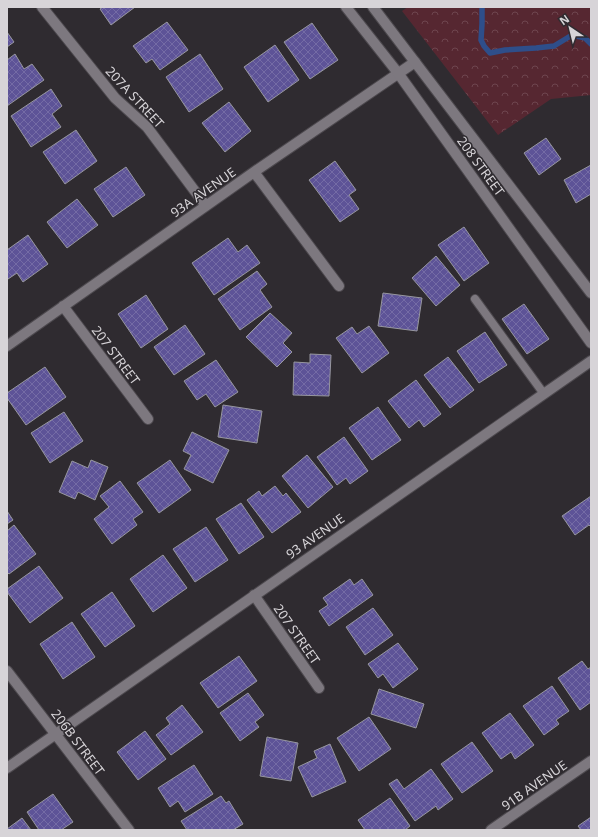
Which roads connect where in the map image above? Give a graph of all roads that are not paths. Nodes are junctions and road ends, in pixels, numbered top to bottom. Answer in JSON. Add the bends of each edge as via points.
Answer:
{"nodes":[{"id":1,"x":42,"y":7,"type":"edge"},
{"id":2,"x":346,"y":7,"type":"edge"},
{"id":3,"x":373,"y":7,"type":"edge"},
{"id":4,"x":415,"y":62,"type":"junction"},
{"id":5,"x":398,"y":74,"type":"junction"},
{"id":6,"x":254,"y":172,"type":"junction"},
{"id":7,"x":206,"y":206,"type":"junction"},
{"id":8,"x":339,"y":286,"type":"dead end"},
{"id":9,"x":591,"y":293,"type":"edge"},
{"id":10,"x":475,"y":299,"type":"dead end"},
{"id":11,"x":63,"y":306,"type":"junction"},
{"id":12,"x":591,"y":343,"type":"edge"},
{"id":13,"x":7,"y":346,"type":"edge"},
{"id":14,"x":591,"y":361,"type":"edge"},
{"id":15,"x":544,"y":394,"type":"junction"},
{"id":16,"x":148,"y":419,"type":"dead end"},
{"id":17,"x":254,"y":595,"type":"junction"},
{"id":18,"x":7,"y":671,"type":"edge"},
{"id":19,"x":320,"y":688,"type":"dead end"},
{"id":20,"x":55,"y":734,"type":"junction"},
{"id":21,"x":591,"y":761,"type":"edge"},
{"id":22,"x":7,"y":768,"type":"edge"},
{"id":23,"x":129,"y":830,"type":"edge"},
{"id":24,"x":491,"y":830,"type":"edge"}],
"edges":[{"from":1,"to":7,"type":"street","name":"207A STREET","via":[[115,98],[147,127]]},
{"from":2,"to":5,"type":"street","name":"208 STREET"},
{"from":3,"to":4,"type":"street","name":"208 STREET"},
{"from":4,"to":5,"type":"street","name":"93A AVENUE"},
{"from":4,"to":9,"type":"street","name":"208 STREET"},
{"from":5,"to":6,"type":"street","name":"93A AVENUE"},
{"from":5,"to":12,"type":"street","name":"208 STREET"},
{"from":6,"to":7,"type":"street","name":"93A AVENUE"},
{"from":6,"to":8,"type":"street"},
{"from":7,"to":11,"type":"street","name":"93A AVENUE"},
{"from":10,"to":15,"type":"lane"},
{"from":11,"to":13,"type":"street","name":"93A AVENUE"},
{"from":11,"to":16,"type":"street","name":"207 STREET"},
{"from":14,"to":15,"type":"street","name":"93 AVENUE"},
{"from":15,"to":17,"type":"street","name":"93 AVENUE"},
{"from":17,"to":19,"type":"street","name":"207 STREET"},
{"from":17,"to":20,"type":"street","name":"93 AVENUE"},
{"from":18,"to":20,"type":"street","name":"206B STREET"},
{"from":20,"to":22,"type":"street","name":"93 AVENUE"},
{"from":20,"to":23,"type":"street","name":"206B STREET"},
{"from":21,"to":24,"type":"street","name":"91B AVENUE"}]}
